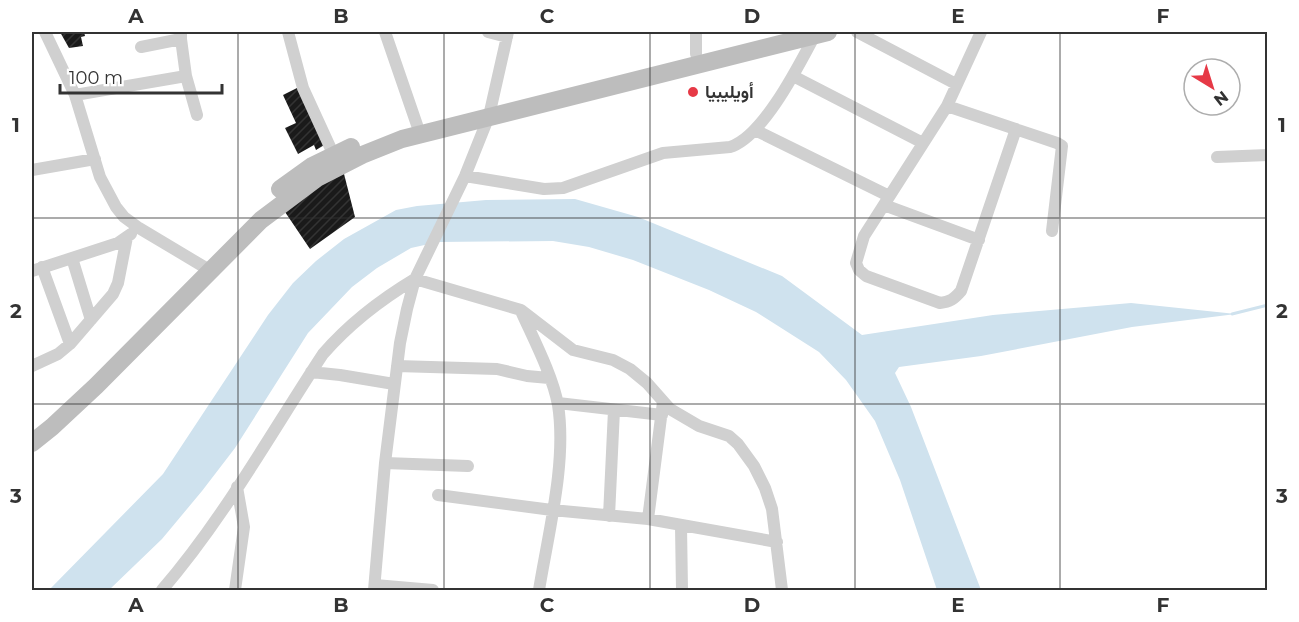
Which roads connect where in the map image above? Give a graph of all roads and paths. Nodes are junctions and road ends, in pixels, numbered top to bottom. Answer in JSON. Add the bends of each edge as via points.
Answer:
{"nodes":[{"id":1,"x":45,"y":32,"type":"edge"},
{"id":2,"x":291,"y":32,"type":"edge"},
{"id":3,"x":385,"y":32,"type":"edge"},
{"id":4,"x":488,"y":32,"type":"edge"},
{"id":5,"x":696,"y":32,"type":"edge"},
{"id":6,"x":784,"y":32,"type":"edge"},
{"id":7,"x":857,"y":32,"type":"edge"},
{"id":8,"x":981,"y":32,"type":"edge"},
{"id":9,"x":822,"y":33,"type":"edge"},
{"id":10,"x":507,"y":34,"type":"edge"},
{"id":11,"x":181,"y":35,"type":"edge"},
{"id":12,"x":141,"y":47,"type":"dead end"},
{"id":13,"x":696,"y":54,"type":"junction"},
{"id":14,"x":186,"y":76,"type":"junction"},
{"id":15,"x":793,"y":76,"type":"junction"},
{"id":16,"x":956,"y":84,"type":"junction"},
{"id":17,"x":75,"y":95,"type":"junction"},
{"id":18,"x":947,"y":106,"type":"junction"},
{"id":19,"x":490,"y":111,"type":"junction"},
{"id":20,"x":197,"y":115,"type":"dead end"},
{"id":21,"x":417,"y":125,"type":"junction"},
{"id":22,"x":1016,"y":129,"type":"junction"},
{"id":23,"x":755,"y":130,"type":"junction"},
{"id":24,"x":923,"y":143,"type":"junction"},
{"id":25,"x":1268,"y":155,"type":"edge"},
{"id":26,"x":1217,"y":157,"type":"dead end"},
{"id":27,"x":95,"y":159,"type":"junction"},
{"id":28,"x":337,"y":161,"type":"junction"},
{"id":29,"x":32,"y":170,"type":"edge"},
{"id":30,"x":465,"y":176,"type":"junction"},
{"id":31,"x":886,"y":200,"type":"junction"},
{"id":32,"x":139,"y":228,"type":"junction"},
{"id":33,"x":1052,"y":231,"type":"dead end"},
{"id":34,"x":127,"y":237,"type":"junction"},
{"id":35,"x":979,"y":240,"type":"junction"},
{"id":36,"x":72,"y":258,"type":"junction"},
{"id":37,"x":206,"y":268,"type":"junction"},
{"id":38,"x":37,"y":269,"type":"edge"},
{"id":39,"x":415,"y":279,"type":"junction"},
{"id":40,"x":521,"y":310,"type":"junction"},
{"id":41,"x":91,"y":320,"type":"junction"},
{"id":42,"x":69,"y":344,"type":"junction"},
{"id":43,"x":32,"y":366,"type":"edge"},
{"id":44,"x":397,"y":366,"type":"junction"},
{"id":45,"x":311,"y":372,"type":"junction"},
{"id":46,"x":549,"y":378,"type":"junction"},
{"id":47,"x":394,"y":384,"type":"junction"},
{"id":48,"x":558,"y":403,"type":"junction"},
{"id":49,"x":663,"y":409,"type":"junction"},
{"id":50,"x":614,"y":410,"type":"junction"},
{"id":51,"x":32,"y":434,"type":"edge"},
{"id":52,"x":32,"y":443,"type":"edge"},
{"id":53,"x":384,"y":463,"type":"junction"},
{"id":54,"x":468,"y":466,"type":"dead end"},
{"id":55,"x":237,"y":487,"type":"junction"},
{"id":56,"x":438,"y":495,"type":"dead end"},
{"id":57,"x":552,"y":510,"type":"junction"},
{"id":58,"x":609,"y":516,"type":"junction"},
{"id":59,"x":648,"y":519,"type":"junction"},
{"id":60,"x":681,"y":526,"type":"junction"},
{"id":61,"x":777,"y":542,"type":"junction"},
{"id":62,"x":375,"y":588,"type":"edge"},
{"id":63,"x":162,"y":591,"type":"edge"},
{"id":64,"x":235,"y":591,"type":"edge"},
{"id":65,"x":433,"y":591,"type":"edge"},
{"id":66,"x":538,"y":591,"type":"edge"},
{"id":67,"x":682,"y":591,"type":"edge"},
{"id":68,"x":782,"y":591,"type":"edge"}],
"edges":[{"from":1,"to":17,"type":"street"},
{"from":2,"to":28,"type":"street","via":[[303,88]]},
{"from":3,"to":21,"type":"street"},
{"from":4,"to":10,"type":"street"},
{"from":5,"to":13,"type":"street"},
{"from":6,"to":13,"type":"main road"},
{"from":7,"to":16,"type":"street"},
{"from":8,"to":16,"type":"street"},
{"from":9,"to":15,"type":"street"},
{"from":9,"to":19,"type":"main road"},
{"from":10,"to":19,"type":"street"},
{"from":11,"to":12,"type":"street"},
{"from":11,"to":14,"type":"street"},
{"from":13,"to":19,"type":"main road"},
{"from":14,"to":17,"type":"street"},
{"from":14,"to":20,"type":"street"},
{"from":15,"to":23,"type":"street"},
{"from":15,"to":24,"type":"street"},
{"from":16,"to":18,"type":"street"},
{"from":17,"to":27,"type":"street"},
{"from":18,"to":22,"type":"street"},
{"from":18,"to":24,"type":"street"},
{"from":19,"to":21,"type":"main road"},
{"from":19,"to":28,"type":"main road"},
{"from":19,"to":30,"type":"street"},
{"from":21,"to":28,"type":"main road","via":[[357,144]]},
{"from":22,"to":33,"type":"street","via":[[1062,146]]},
{"from":22,"to":35,"type":"street"},
{"from":23,"to":30,"type":"street","via":[[741,144],[663,153],[563,188],[544,189]]},
{"from":23,"to":31,"type":"street"},
{"from":24,"to":31,"type":"street"},
{"from":25,"to":26,"type":"street"},
{"from":27,"to":29,"type":"street"},
{"from":27,"to":32,"type":"street","via":[[116,207]]},
{"from":28,"to":37,"type":"main road","via":[[261,219]]},
{"from":30,"to":39,"type":"street"},
{"from":31,"to":35,"type":"street"},
{"from":31,"to":35,"type":"street","via":[[859,249],[856,263],[866,276],[940,303],[949,302],[961,291]]},
{"from":32,"to":34,"type":"street"},
{"from":32,"to":37,"type":"street"},
{"from":34,"to":36,"type":"street"},
{"from":34,"to":41,"type":"street","via":[[118,283]]},
{"from":36,"to":38,"type":"street"},
{"from":36,"to":41,"type":"street"},
{"from":37,"to":51,"type":"main road","via":[[69,403]]},
{"from":37,"to":52,"type":"main road","via":[[72,410]]},
{"from":38,"to":42,"type":"street"},
{"from":39,"to":40,"type":"street"},
{"from":39,"to":44,"type":"street"},
{"from":39,"to":45,"type":"street","via":[[383,297],[357,320],[336,339]]},
{"from":40,"to":46,"type":"street"},
{"from":40,"to":49,"type":"street","via":[[573,350],[613,360],[630,369],[647,383]]},
{"from":41,"to":42,"type":"street"},
{"from":42,"to":43,"type":"street"},
{"from":44,"to":46,"type":"street","via":[[497,369]]},
{"from":44,"to":47,"type":"street"},
{"from":45,"to":47,"type":"street"},
{"from":45,"to":55,"type":"street"},
{"from":46,"to":48,"type":"street"},
{"from":47,"to":53,"type":"street"},
{"from":48,"to":50,"type":"street"},
{"from":48,"to":57,"type":"street","via":[[560,461]]},
{"from":49,"to":50,"type":"street"},
{"from":49,"to":59,"type":"street"},
{"from":49,"to":61,"type":"street","via":[[720,432],[738,444],[765,488]]},
{"from":50,"to":58,"type":"street"},
{"from":53,"to":54,"type":"street"},
{"from":53,"to":62,"type":"street"},
{"from":55,"to":63,"type":"street"},
{"from":55,"to":64,"type":"street","via":[[244,527]]},
{"from":56,"to":57,"type":"street"},
{"from":57,"to":58,"type":"street"},
{"from":57,"to":66,"type":"street"},
{"from":58,"to":59,"type":"street"},
{"from":59,"to":60,"type":"street"},
{"from":60,"to":61,"type":"street"},
{"from":60,"to":67,"type":"street"},
{"from":61,"to":68,"type":"street"},
{"from":62,"to":65,"type":"street"}]}
